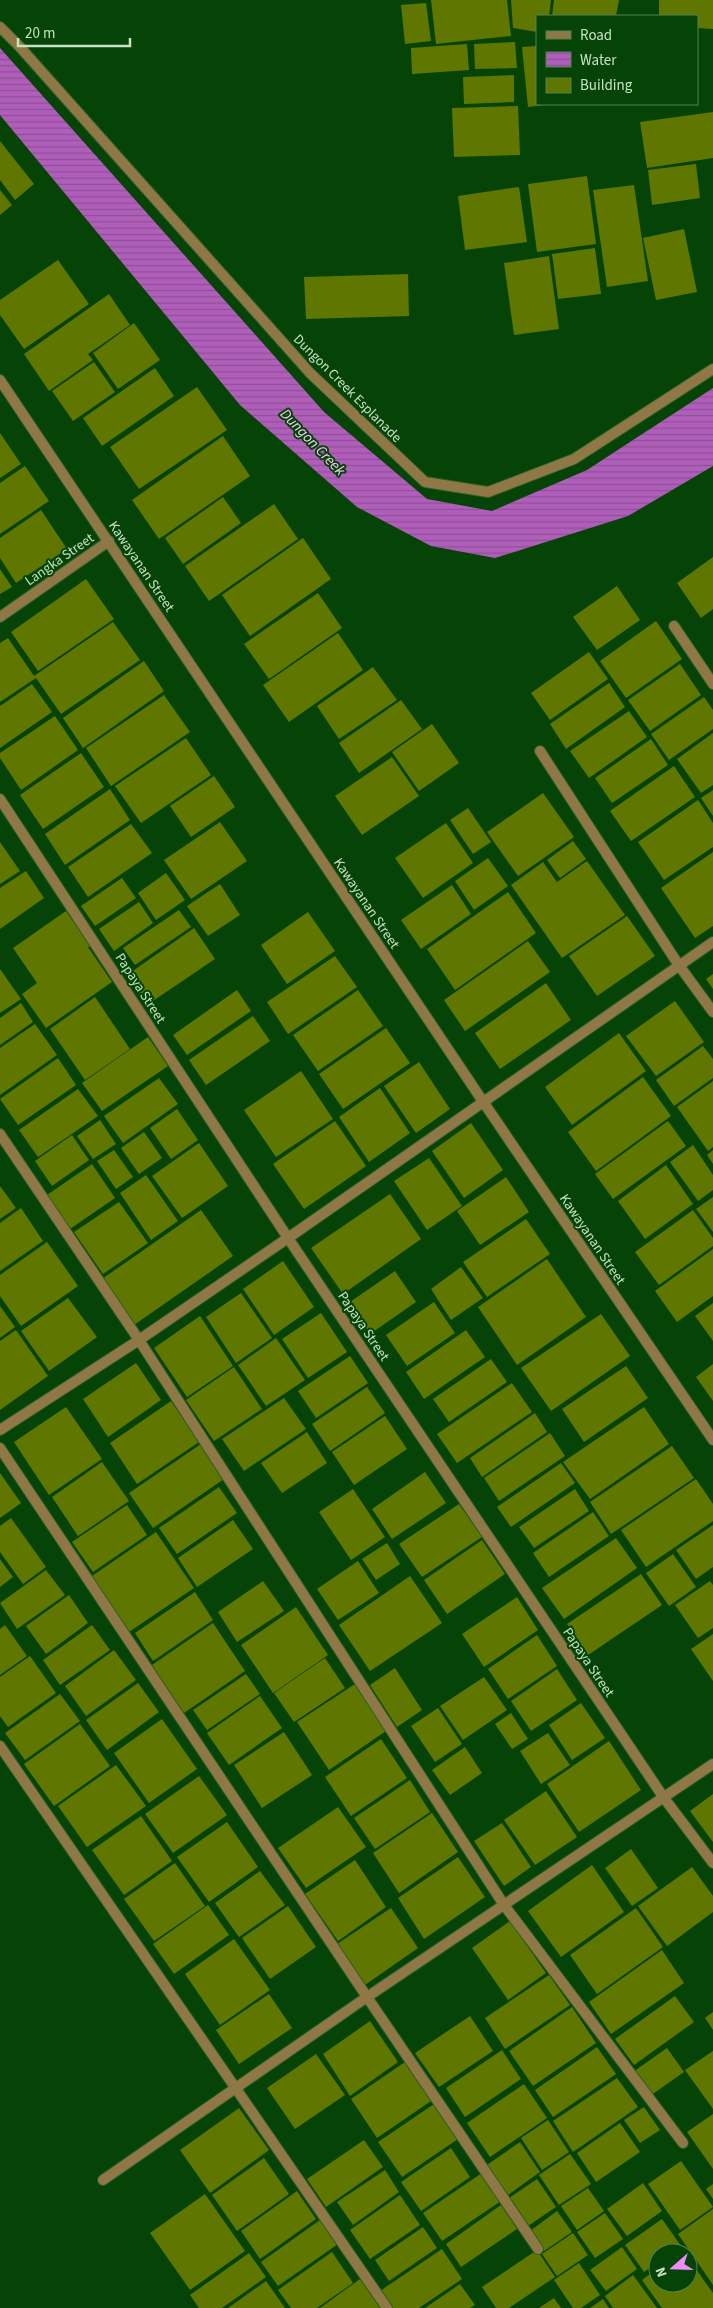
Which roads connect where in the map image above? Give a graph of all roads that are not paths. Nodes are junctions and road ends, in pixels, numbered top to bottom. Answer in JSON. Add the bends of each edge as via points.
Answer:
{"nodes":[{"id":1,"x":0,"y":27,"type":"edge"},
{"id":2,"x":713,"y":369,"type":"edge"},
{"id":3,"x":0,"y":380,"type":"edge"},
{"id":4,"x":109,"y":541,"type":"junction"},
{"id":5,"x":0,"y":617,"type":"edge"},
{"id":6,"x":674,"y":626,"type":"dead end"},
{"id":7,"x":713,"y":684,"type":"edge"},
{"id":8,"x":540,"y":751,"type":"dead end"},
{"id":9,"x":0,"y":799,"type":"edge"},
{"id":10,"x":713,"y":942,"type":"edge"},
{"id":11,"x":678,"y":964,"type":"junction"},
{"id":12,"x":713,"y":1012,"type":"edge"},
{"id":13,"x":484,"y":1103,"type":"junction"},
{"id":14,"x":0,"y":1134,"type":"edge"},
{"id":15,"x":288,"y":1238,"type":"junction"},
{"id":16,"x":139,"y":1340,"type":"junction"},
{"id":17,"x":0,"y":1430,"type":"edge"},
{"id":18,"x":713,"y":1440,"type":"edge"},
{"id":19,"x":0,"y":1448,"type":"edge"},
{"id":20,"x":0,"y":1746,"type":"edge"},
{"id":21,"x":713,"y":1764,"type":"edge"},
{"id":22,"x":664,"y":1798,"type":"junction"},
{"id":23,"x":713,"y":1863,"type":"edge"},
{"id":24,"x":504,"y":1905,"type":"junction"},
{"id":25,"x":367,"y":1997,"type":"junction"},
{"id":26,"x":236,"y":2089,"type":"junction"},
{"id":27,"x":683,"y":2143,"type":"dead end"},
{"id":28,"x":103,"y":2180,"type":"dead end"},
{"id":29,"x":538,"y":2249,"type":"dead end"},
{"id":30,"x":387,"y":2308,"type":"edge"}],
"edges":[{"from":1,"to":2,"type":"street","name":"Dungon Creek Esplanade","via":[[310,373],[424,482],[488,492],[566,463]]},
{"from":3,"to":4,"type":"street","name":"Kawayanan Street"},
{"from":4,"to":5,"type":"street","name":"Langka Street"},
{"from":4,"to":13,"type":"street","name":"Kawayanan Street"},
{"from":6,"to":7,"type":"street"},
{"from":8,"to":11,"type":"street"},
{"from":9,"to":15,"type":"street","name":"Papaya Street"},
{"from":10,"to":11,"type":"street"},
{"from":11,"to":12,"type":"street"},
{"from":11,"to":13,"type":"street"},
{"from":13,"to":15,"type":"street"},
{"from":13,"to":18,"type":"street","name":"Kawayanan Street"},
{"from":14,"to":16,"type":"street"},
{"from":15,"to":16,"type":"street"},
{"from":15,"to":22,"type":"street","name":"Papaya Street"},
{"from":16,"to":17,"type":"street"},
{"from":16,"to":24,"type":"street"},
{"from":19,"to":25,"type":"street"},
{"from":20,"to":26,"type":"street"},
{"from":21,"to":22,"type":"street"},
{"from":22,"to":23,"type":"street","name":"Papaya Street"},
{"from":22,"to":24,"type":"street"},
{"from":24,"to":25,"type":"street"},
{"from":24,"to":27,"type":"street"},
{"from":25,"to":26,"type":"street"},
{"from":25,"to":29,"type":"street"},
{"from":26,"to":28,"type":"street"},
{"from":26,"to":30,"type":"street"}]}
